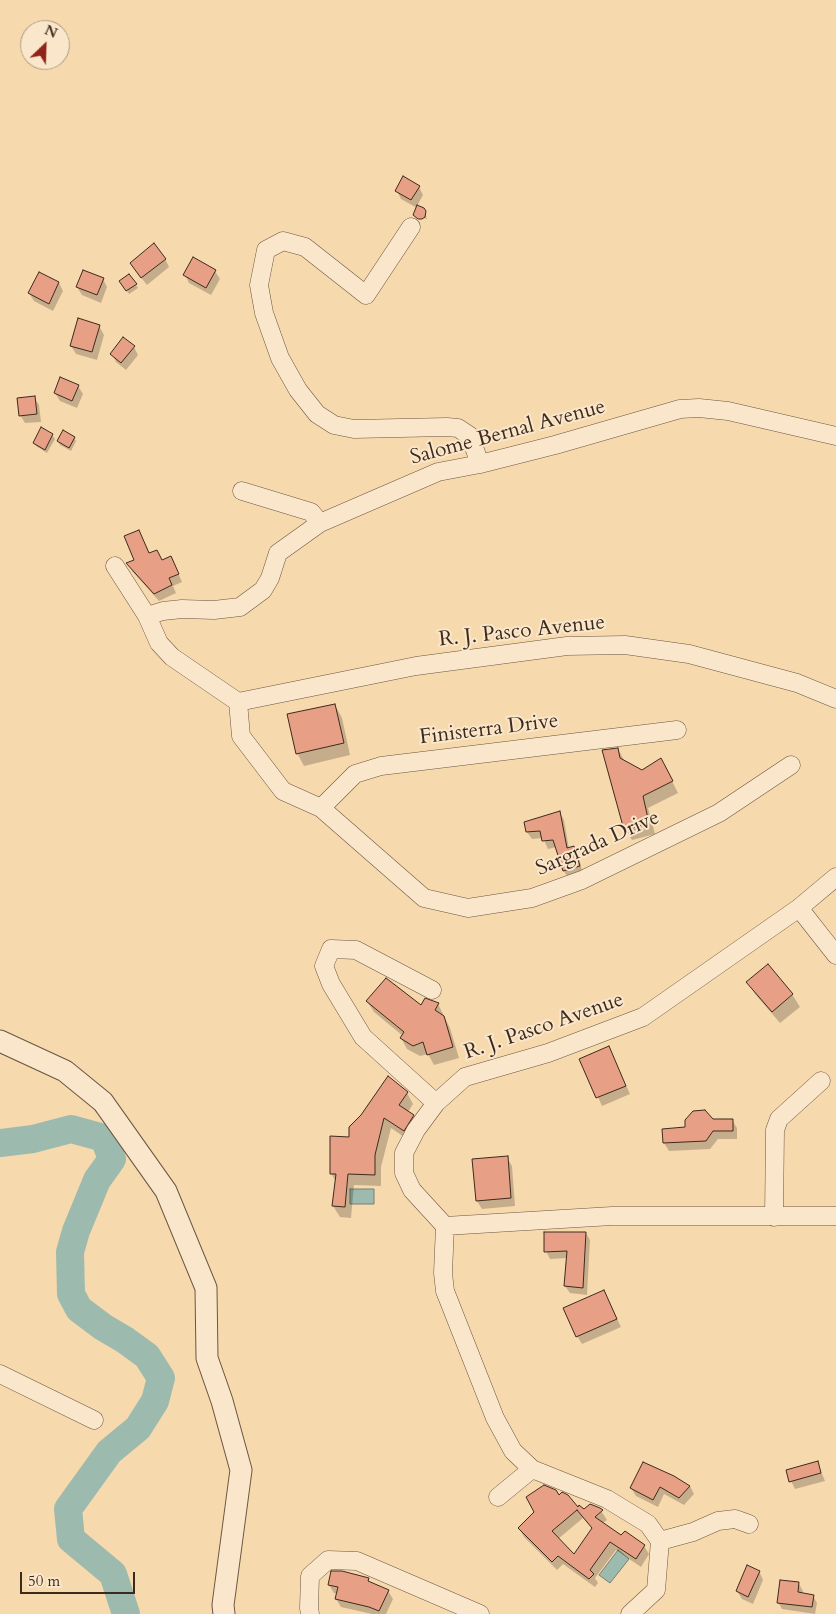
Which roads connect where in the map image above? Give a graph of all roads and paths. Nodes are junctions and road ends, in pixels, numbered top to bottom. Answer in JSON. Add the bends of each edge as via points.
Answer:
{"nodes":[{"id":1,"x":411,"y":227,"type":"dead end"},
{"id":2,"x":836,"y":436,"type":"edge"},
{"id":3,"x":480,"y":464,"type":"junction"},
{"id":4,"x":242,"y":491,"type":"dead end"},
{"id":5,"x":320,"y":523,"type":"junction"},
{"id":6,"x":116,"y":566,"type":"dead end"},
{"id":7,"x":146,"y":616,"type":"junction"},
{"id":8,"x":836,"y":699,"type":"edge"},
{"id":9,"x":238,"y":702,"type":"junction"},
{"id":10,"x":677,"y":730,"type":"dead end"},
{"id":11,"x":791,"y":765,"type":"dead end"},
{"id":12,"x":321,"y":808,"type":"junction"},
{"id":13,"x":836,"y":877,"type":"edge"},
{"id":14,"x":799,"y":908,"type":"junction"},
{"id":15,"x":836,"y":955,"type":"edge"},
{"id":16,"x":432,"y":990,"type":"dead end"},
{"id":17,"x":0,"y":1041,"type":"edge"},
{"id":18,"x":820,"y":1081,"type":"dead end"},
{"id":19,"x":436,"y":1103,"type":"junction"},
{"id":20,"x":836,"y":1216,"type":"edge"},
{"id":21,"x":774,"y":1217,"type":"junction"},
{"id":22,"x":445,"y":1226,"type":"junction"},
{"id":23,"x":0,"y":1374,"type":"edge"},
{"id":24,"x":94,"y":1420,"type":"dead end"},
{"id":25,"x":532,"y":1469,"type":"junction"},
{"id":26,"x":498,"y":1497,"type":"dead end"},
{"id":27,"x":750,"y":1524,"type":"dead end"},
{"id":28,"x":660,"y":1541,"type":"junction"},
{"id":29,"x":224,"y":1614,"type":"edge"},
{"id":30,"x":310,"y":1614,"type":"edge"},
{"id":31,"x":480,"y":1614,"type":"edge"},
{"id":32,"x":630,"y":1614,"type":"edge"}],
"edges":[{"from":1,"to":3,"type":"street","via":[[366,295],[305,247],[283,242],[266,250],[259,285],[264,313],[280,358],[298,390],[317,414],[334,425],[354,429],[458,428],[470,436]]},
{"from":2,"to":3,"type":"street","name":"Salome Bernal Avenue","via":[[728,411],[680,409]]},
{"from":3,"to":5,"type":"street","name":"Salome Bernal Avenue","via":[[438,472]]},
{"from":4,"to":5,"type":"street","via":[[311,512]]},
{"from":5,"to":7,"type":"street","name":"Salome Bernal Avenue","via":[[278,553],[263,590],[240,607],[182,609]]},
{"from":6,"to":7,"type":"street"},
{"from":7,"to":9,"type":"street","via":[[159,643],[172,657]]},
{"from":8,"to":9,"type":"street","name":"R. J. Pasco Avenue","via":[[797,683],[689,654],[625,645],[567,646],[416,666]]},
{"from":9,"to":12,"type":"street","name":"Sargrada Drive","via":[[241,736],[283,791]]},
{"from":10,"to":12,"type":"street","name":"Finisterra Drive","via":[[380,766],[355,774]]},
{"from":11,"to":12,"type":"street","name":"Sargrada Drive","via":[[719,814],[582,880],[532,898],[468,908],[424,898]]},
{"from":13,"to":14,"type":"street","name":"R. J. Pasco Avenue"},
{"from":14,"to":15,"type":"street"},
{"from":14,"to":19,"type":"street","name":"R. J. Pasco Avenue","via":[[643,1017],[548,1054],[465,1077]]},
{"from":16,"to":19,"type":"street","via":[[356,950],[332,949],[324,966],[331,984],[363,1037]]},
{"from":17,"to":29,"type":"street","via":[[65,1071],[103,1102],[166,1191],[206,1288],[207,1358],[241,1470]]},
{"from":18,"to":21,"type":"street","via":[[779,1119],[775,1130]]},
{"from":19,"to":22,"type":"street","name":"R. J. Pasco Avenue","via":[[416,1130],[404,1154],[404,1173],[412,1190]]},
{"from":20,"to":21,"type":"street"},
{"from":21,"to":22,"type":"street","via":[[612,1216]]},
{"from":22,"to":25,"type":"street","via":[[445,1290],[495,1418],[512,1451]]},
{"from":23,"to":24,"type":"street"},
{"from":25,"to":26,"type":"street"},
{"from":25,"to":28,"type":"street","via":[[607,1498],[648,1524]]},
{"from":27,"to":28,"type":"street","via":[[735,1519],[718,1521]]},
{"from":28,"to":32,"type":"street","via":[[656,1590]]},
{"from":30,"to":31,"type":"street","via":[[310,1576],[328,1560],[357,1562]]}]}
